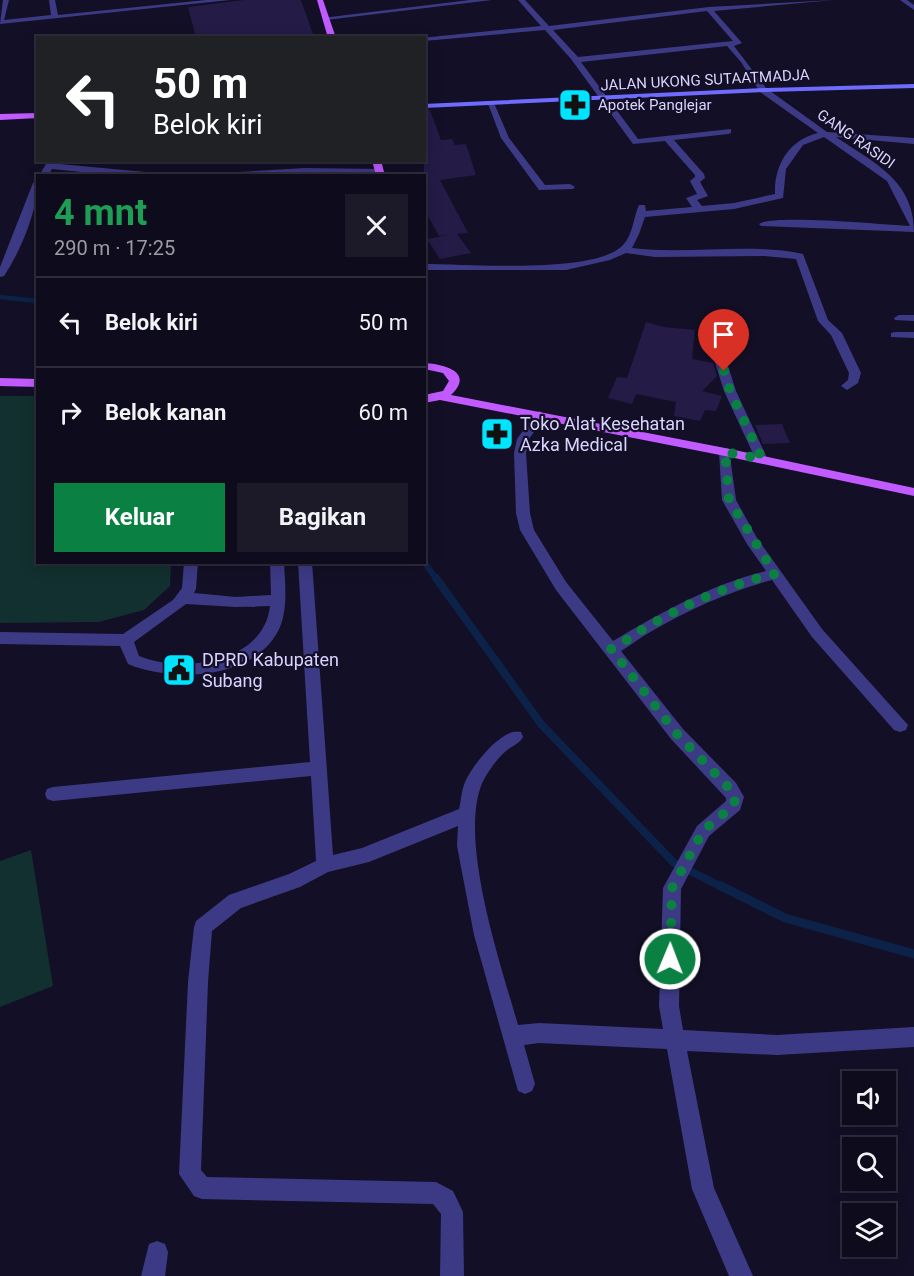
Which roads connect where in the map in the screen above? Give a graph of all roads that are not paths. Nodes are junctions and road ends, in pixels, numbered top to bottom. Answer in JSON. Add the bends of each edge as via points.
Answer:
{"nodes":[{"id":1,"x":6,"y":0,"type":"edge"},
{"id":2,"x":52,"y":0,"type":"edge"},
{"id":3,"x":227,"y":0,"type":"edge"},
{"id":4,"x":320,"y":0,"type":"edge"},
{"id":5,"x":489,"y":0,"type":"edge"},
{"id":6,"x":521,"y":0,"type":"edge"},
{"id":7,"x":831,"y":0,"type":"edge"},
{"id":8,"x":903,"y":0,"type":"edge"},
{"id":9,"x":480,"y":1,"type":"edge"},
{"id":10,"x":914,"y":8,"type":"edge"},
{"id":11,"x":710,"y":9,"type":"junction"},
{"id":12,"x":55,"y":17,"type":"junction"},
{"id":13,"x":326,"y":18,"type":"junction"},
{"id":14,"x":0,"y":19,"type":"edge"},
{"id":15,"x":548,"y":28,"type":"junction"},
{"id":16,"x":331,"y":36,"type":"edge"},
{"id":17,"x":426,"y":39,"type":"edge"},
{"id":18,"x":729,"y":44,"type":"junction"},
{"id":19,"x":576,"y":60,"type":"junction"},
{"id":20,"x":914,"y":86,"type":"edge"},
{"id":21,"x":765,"y":90,"type":"junction"},
{"id":22,"x":604,"y":99,"type":"junction"},
{"id":23,"x":490,"y":104,"type":"junction"},
{"id":24,"x":426,"y":106,"type":"edge"},
{"id":25,"x":36,"y":115,"type":"edge"},
{"id":26,"x":0,"y":117,"type":"edge"},
{"id":27,"x":728,"y":131,"type":"dead end"},
{"id":28,"x":825,"y":134,"type":"junction"},
{"id":29,"x":667,"y":138,"type":"junction"},
{"id":30,"x":914,"y":141,"type":"edge"},
{"id":31,"x":52,"y":163,"type":"edge"},
{"id":32,"x":140,"y":174,"type":"edge"},
{"id":33,"x":256,"y":174,"type":"edge"},
{"id":34,"x":380,"y":174,"type":"edge"},
{"id":35,"x":570,"y":187,"type":"dead end"},
{"id":36,"x":36,"y":188,"type":"edge"},
{"id":37,"x":699,"y":209,"type":"junction"},
{"id":38,"x":765,"y":224,"type":"dead end"},
{"id":39,"x":914,"y":224,"type":"edge"},
{"id":40,"x":914,"y":229,"type":"edge"},
{"id":41,"x":626,"y":250,"type":"junction"},
{"id":42,"x":426,"y":267,"type":"edge"},
{"id":43,"x":0,"y":274,"type":"edge"},
{"id":44,"x":899,"y":318,"type":"dead end"},
{"id":45,"x":914,"y":318,"type":"edge"},
{"id":46,"x":711,"y":331,"type":"dead end"},
{"id":47,"x":895,"y":335,"type":"dead end"},
{"id":48,"x":914,"y":335,"type":"edge"},
{"id":49,"x":426,"y":366,"type":"edge"},
{"id":50,"x":0,"y":382,"type":"edge"},
{"id":51,"x":36,"y":383,"type":"edge"},
{"id":52,"x":847,"y":386,"type":"dead end"},
{"id":53,"x":441,"y":397,"type":"junction"},
{"id":54,"x":426,"y":399,"type":"edge"},
{"id":55,"x":540,"y":415,"type":"junction"},
{"id":56,"x":725,"y":452,"type":"junction"},
{"id":57,"x":762,"y":459,"type":"junction"},
{"id":58,"x":914,"y":492,"type":"edge"},
{"id":59,"x":191,"y":564,"type":"edge"},
{"id":60,"x":277,"y":564,"type":"edge"},
{"id":61,"x":305,"y":564,"type":"edge"},
{"id":62,"x":775,"y":574,"type":"junction"},
{"id":63,"x":183,"y":598,"type":"junction"},
{"id":64,"x":278,"y":600,"type":"junction"},
{"id":65,"x":0,"y":638,"type":"edge"},
{"id":66,"x":126,"y":640,"type":"junction"},
{"id":67,"x":611,"y":649,"type":"junction"},
{"id":68,"x":900,"y":725,"type":"dead end"},
{"id":69,"x":515,"y":737,"type":"dead end"},
{"id":70,"x":319,"y":768,"type":"junction"},
{"id":71,"x":53,"y":794,"type":"dead end"},
{"id":72,"x":467,"y":814,"type":"junction"},
{"id":73,"x":325,"y":865,"type":"junction"},
{"id":74,"x":513,"y":1036,"type":"junction"},
{"id":75,"x":914,"y":1037,"type":"edge"},
{"id":76,"x":676,"y":1039,"type":"junction"},
{"id":77,"x":525,"y":1084,"type":"dead end"},
{"id":78,"x":157,"y":1252,"type":"dead end"},
{"id":79,"x":153,"y":1276,"type":"edge"},
{"id":80,"x":452,"y":1276,"type":"edge"},
{"id":81,"x":741,"y":1276,"type":"edge"}],
"edges":[{"from":1,"to":14,"type":"street"},
{"from":2,"to":12,"type":"street"},
{"from":3,"to":12,"type":"street"},
{"from":4,"to":13,"type":"main road"},
{"from":5,"to":9,"type":"street"},
{"from":6,"to":15,"type":"street"},
{"from":7,"to":11,"type":"street"},
{"from":8,"to":10,"type":"street"},
{"from":9,"to":13,"type":"street"},
{"from":11,"to":15,"type":"street"},
{"from":11,"to":18,"type":"street","via":[[738,43]]},
{"from":12,"to":14,"type":"street"},
{"from":13,"to":16,"type":"main road"},
{"from":15,"to":17,"type":"street"},
{"from":15,"to":19,"type":"street"},
{"from":18,"to":19,"type":"street"},
{"from":18,"to":21,"type":"street","name":"GANG RASIDI"},
{"from":19,"to":22,"type":"street"},
{"from":20,"to":21,"type":"main road","name":"JALAN UKONG SUTAATMADJA"},
{"from":21,"to":22,"type":"main road","name":"JALAN UKONG SUTAATMADJA"},
{"from":21,"to":28,"type":"street","name":"GANG RASIDI"},
{"from":22,"to":23,"type":"main road","name":"JALAN UKONG SUTAATMADJA"},
{"from":22,"to":29,"type":"street","via":[[636,142]]},
{"from":23,"to":24,"type":"main road","name":"JALAN UKONG SUTAATMADJA"},
{"from":23,"to":35,"type":"street","via":[[506,138],[542,188]]},
{"from":25,"to":26,"type":"main road"},
{"from":27,"to":29,"type":"street"},
{"from":28,"to":30,"type":"street"},
{"from":28,"to":37,"type":"street","via":[[800,143],[781,169],[780,196]]},
{"from":28,"to":39,"type":"street","name":"GANG RASIDI","via":[[891,179]]},
{"from":29,"to":37,"type":"street","via":[[699,174],[695,181],[704,195],[691,198]]},
{"from":31,"to":32,"type":"street"},
{"from":33,"to":34,"type":"street"},
{"from":36,"to":43,"type":"street","via":[[9,261]]},
{"from":37,"to":41,"type":"street","via":[[641,211]]},
{"from":38,"to":40,"type":"street"},
{"from":41,"to":42,"type":"street","via":[[566,267]]},
{"from":41,"to":52,"type":"street","via":[[798,256],[824,321],[836,333],[855,373],[854,381]]},
{"from":44,"to":45,"type":"street"},
{"from":46,"to":57,"type":"street","via":[[730,391]]},
{"from":47,"to":48,"type":"street"},
{"from":49,"to":53,"type":"main road","via":[[446,369],[455,378],[453,389]]},
{"from":50,"to":51,"type":"main road"},
{"from":53,"to":54,"type":"main road"},
{"from":53,"to":55,"type":"main road"},
{"from":55,"to":56,"type":"main road"},
{"from":55,"to":67,"type":"street","via":[[520,453],[527,530],[561,586]]},
{"from":56,"to":57,"type":"main road"},
{"from":56,"to":62,"type":"street","via":[[729,500]]},
{"from":57,"to":58,"type":"main road"},
{"from":59,"to":63,"type":"street","via":[[189,589]]},
{"from":60,"to":64,"type":"street"},
{"from":61,"to":70,"type":"street"},
{"from":62,"to":67,"type":"street","via":[[717,591]]},
{"from":62,"to":68,"type":"street","via":[[817,633]]},
{"from":63,"to":64,"type":"street"},
{"from":63,"to":66,"type":"street"},
{"from":64,"to":66,"type":"street","via":[[269,634],[252,652],[224,665],[146,668],[133,660]]},
{"from":65,"to":66,"type":"street"},
{"from":67,"to":76,"type":"street","via":[[677,734],[735,797],[734,805],[703,831],[672,888],[669,1006]]},
{"from":69,"to":72,"type":"street","via":[[498,748],[472,785]]},
{"from":70,"to":71,"type":"street"},
{"from":70,"to":73,"type":"street"},
{"from":72,"to":73,"type":"street","via":[[363,856]]},
{"from":72,"to":74,"type":"street","via":[[466,846],[483,935]]},
{"from":73,"to":80,"type":"street","via":[[294,881],[235,900],[203,927],[190,1174],[202,1188],[436,1193],[445,1199],[452,1212]]},
{"from":74,"to":76,"type":"street","via":[[539,1033]]},
{"from":74,"to":77,"type":"street"},
{"from":75,"to":76,"type":"street","via":[[777,1045]]},
{"from":76,"to":81,"type":"street","via":[[703,1190]]},
{"from":78,"to":79,"type":"street"}]}
